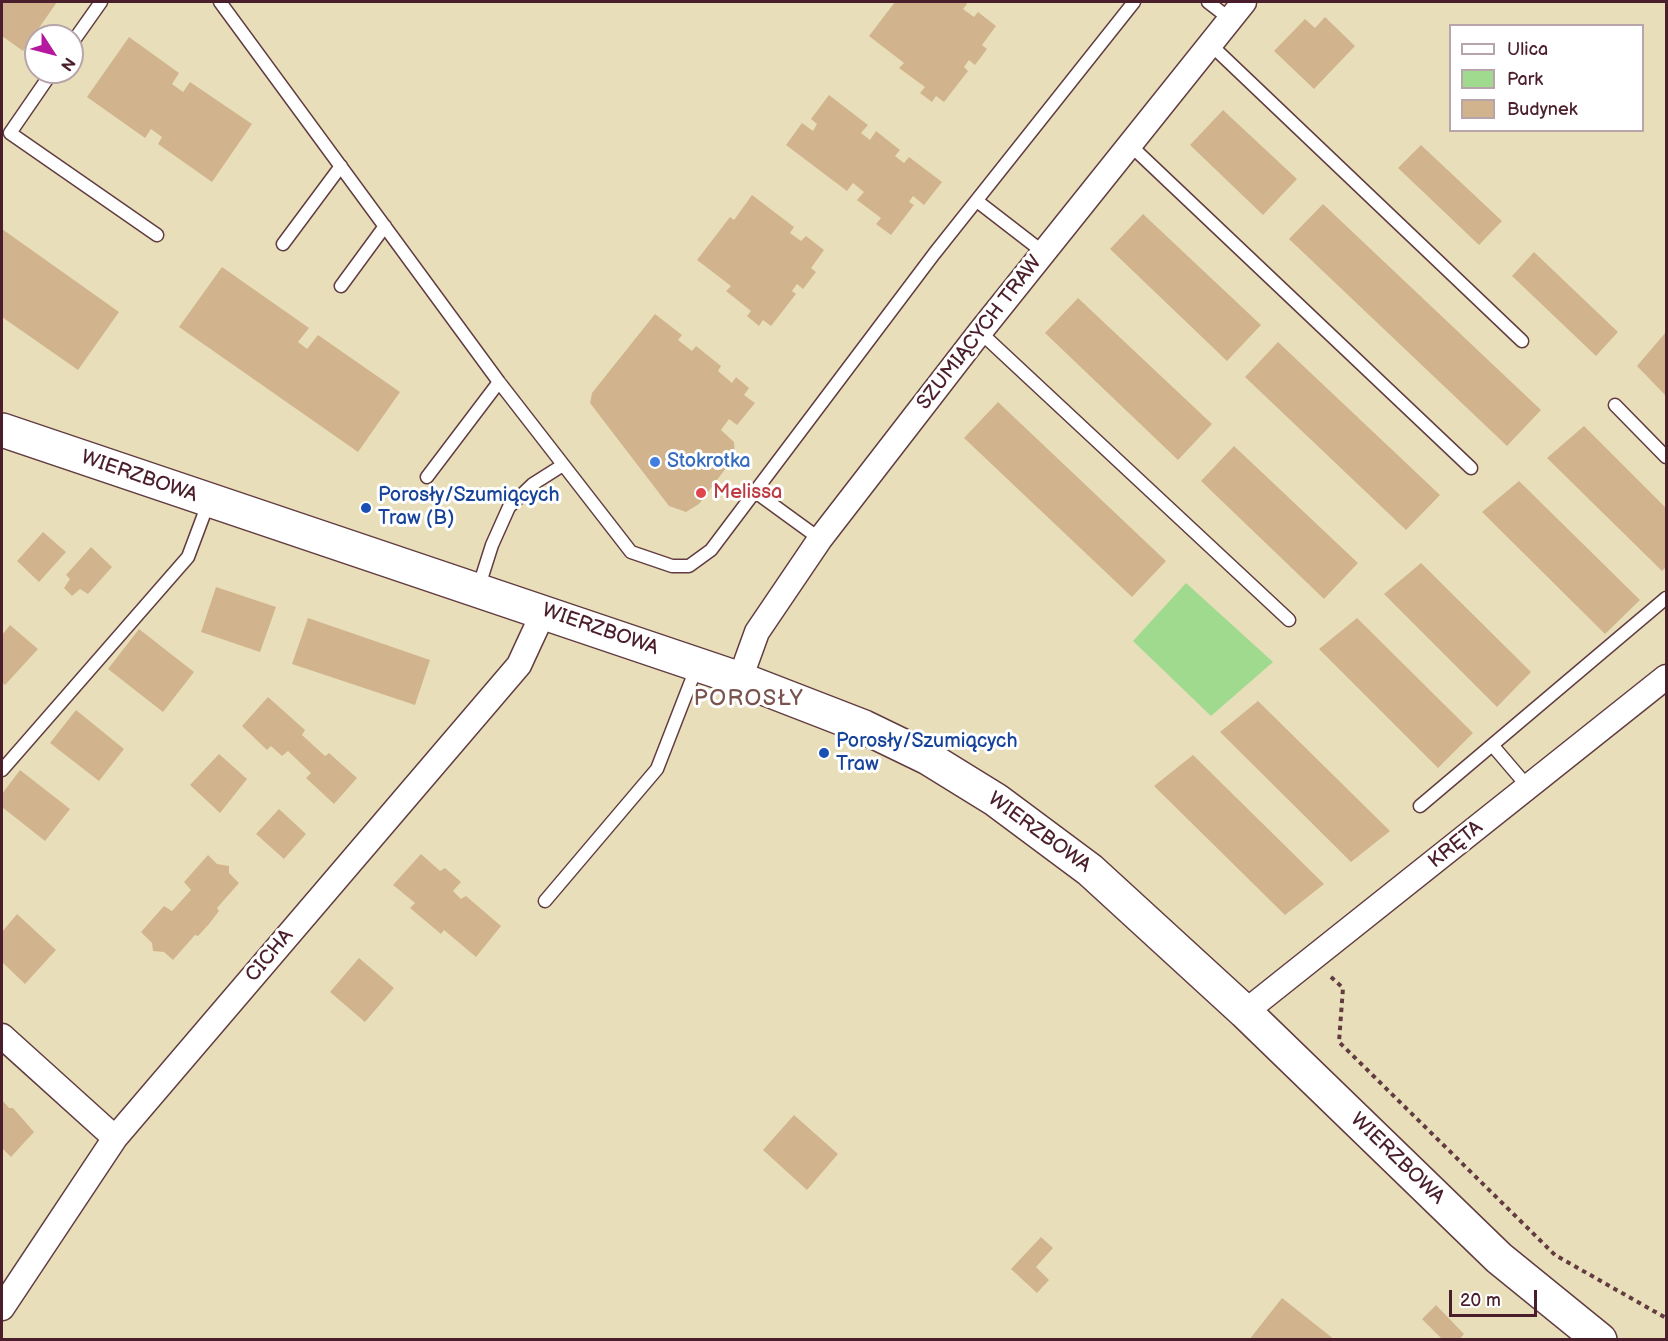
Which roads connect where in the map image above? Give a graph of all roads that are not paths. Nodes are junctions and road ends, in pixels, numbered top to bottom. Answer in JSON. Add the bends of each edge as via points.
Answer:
{"nodes":[{"id":1,"x":101,"y":2,"type":"edge"},
{"id":2,"x":220,"y":2,"type":"edge"},
{"id":3,"x":1134,"y":2,"type":"edge"},
{"id":4,"x":1208,"y":2,"type":"edge"},
{"id":5,"x":1237,"y":10,"type":"edge"},
{"id":6,"x":84,"y":26,"type":"edge"},
{"id":7,"x":1210,"y":44,"type":"junction"},
{"id":8,"x":42,"y":84,"type":"edge"},
{"id":9,"x":6,"y":130,"type":"edge"},
{"id":10,"x":1130,"y":144,"type":"junction"},
{"id":11,"x":341,"y":166,"type":"junction"},
{"id":12,"x":977,"y":201,"type":"junction"},
{"id":13,"x":385,"y":226,"type":"junction"},
{"id":14,"x":156,"y":235,"type":"dead end"},
{"id":15,"x":283,"y":244,"type":"dead end"},
{"id":16,"x":1043,"y":252,"type":"junction"},
{"id":17,"x":341,"y":286,"type":"dead end"},
{"id":18,"x":980,"y":332,"type":"junction"},
{"id":19,"x":1522,"y":341,"type":"dead end"},
{"id":20,"x":499,"y":382,"type":"junction"},
{"id":21,"x":1615,"y":405,"type":"dead end"},
{"id":22,"x":2,"y":430,"type":"edge"},
{"id":23,"x":1666,"y":457,"type":"edge"},
{"id":24,"x":563,"y":465,"type":"junction"},
{"id":25,"x":1471,"y":468,"type":"dead end"},
{"id":26,"x":428,"y":477,"type":"dead end"},
{"id":27,"x":754,"y":491,"type":"junction"},
{"id":28,"x":209,"y":500,"type":"junction"},
{"id":29,"x":820,"y":539,"type":"junction"},
{"id":30,"x":478,"y":589,"type":"junction"},
{"id":31,"x":1666,"y":598,"type":"edge"},
{"id":32,"x":544,"y":611,"type":"junction"},
{"id":33,"x":1289,"y":620,"type":"dead end"},
{"id":34,"x":697,"y":664,"type":"junction"},
{"id":35,"x":1666,"y":677,"type":"edge"},
{"id":36,"x":740,"y":679,"type":"junction"},
{"id":37,"x":1493,"y":746,"type":"junction"},
{"id":38,"x":2,"y":770,"type":"edge"},
{"id":39,"x":1528,"y":787,"type":"junction"},
{"id":40,"x":1420,"y":806,"type":"dead end"},
{"id":41,"x":545,"y":902,"type":"dead end"},
{"id":42,"x":1245,"y":1012,"type":"junction"},
{"id":43,"x":2,"y":1036,"type":"edge"},
{"id":44,"x":115,"y":1138,"type":"junction"},
{"id":45,"x":2,"y":1308,"type":"edge"},
{"id":46,"x":1599,"y":1340,"type":"edge"}],
"edges":[{"from":1,"to":6,"type":"lane"},
{"from":2,"to":11,"type":"lane"},
{"from":3,"to":12,"type":"lane"},
{"from":4,"to":5,"type":"lane"},
{"from":5,"to":7,"type":"street","name":"SZUMIĄCYCH TRAW"},
{"from":7,"to":10,"type":"street","name":"SZUMIĄCYCH TRAW"},
{"from":7,"to":19,"type":"lane"},
{"from":8,"to":9,"type":"lane"},
{"from":9,"to":14,"type":"lane"},
{"from":10,"to":16,"type":"street","name":"SZUMIĄCYCH TRAW"},
{"from":10,"to":25,"type":"lane"},
{"from":11,"to":13,"type":"lane"},
{"from":11,"to":15,"type":"lane"},
{"from":12,"to":16,"type":"lane"},
{"from":12,"to":27,"type":"lane"},
{"from":13,"to":17,"type":"lane"},
{"from":13,"to":20,"type":"lane"},
{"from":16,"to":18,"type":"street","name":"SZUMIĄCYCH TRAW"},
{"from":18,"to":29,"type":"street","name":"SZUMIĄCYCH TRAW"},
{"from":18,"to":33,"type":"lane"},
{"from":20,"to":24,"type":"lane"},
{"from":20,"to":26,"type":"lane"},
{"from":21,"to":23,"type":"lane"},
{"from":22,"to":28,"type":"street","name":"WIERZBOWA"},
{"from":24,"to":27,"type":"lane","via":[[631,552],[672,566],[689,566],[711,550]]},
{"from":24,"to":30,"type":"lane","via":[[533,483],[509,507]]},
{"from":27,"to":29,"type":"lane"},
{"from":28,"to":30,"type":"street","name":"WIERZBOWA"},
{"from":28,"to":38,"type":"lane","via":[[188,557]]},
{"from":29,"to":36,"type":"street","name":"SZUMIĄCYCH TRAW","via":[[757,633]]},
{"from":30,"to":32,"type":"street","name":"WIERZBOWA"},
{"from":31,"to":37,"type":"lane"},
{"from":32,"to":34,"type":"street","name":"WIERZBOWA"},
{"from":32,"to":44,"type":"street","name":"CICHA","via":[[519,665]]},
{"from":34,"to":36,"type":"street","name":"WIERZBOWA"},
{"from":34,"to":41,"type":"lane","via":[[657,769]]},
{"from":35,"to":39,"type":"street","name":"KRĘTA"},
{"from":36,"to":42,"type":"street","name":"WIERZBOWA","via":[[864,727],[928,758],[996,800],[1090,870]]},
{"from":37,"to":39,"type":"lane"},
{"from":37,"to":40,"type":"lane"},
{"from":39,"to":42,"type":"street","name":"KRĘTA"},
{"from":42,"to":46,"type":"street","name":"WIERZBOWA","via":[[1499,1258]]},
{"from":43,"to":44,"type":"street"},
{"from":44,"to":45,"type":"street","name":"CICHA"}]}
